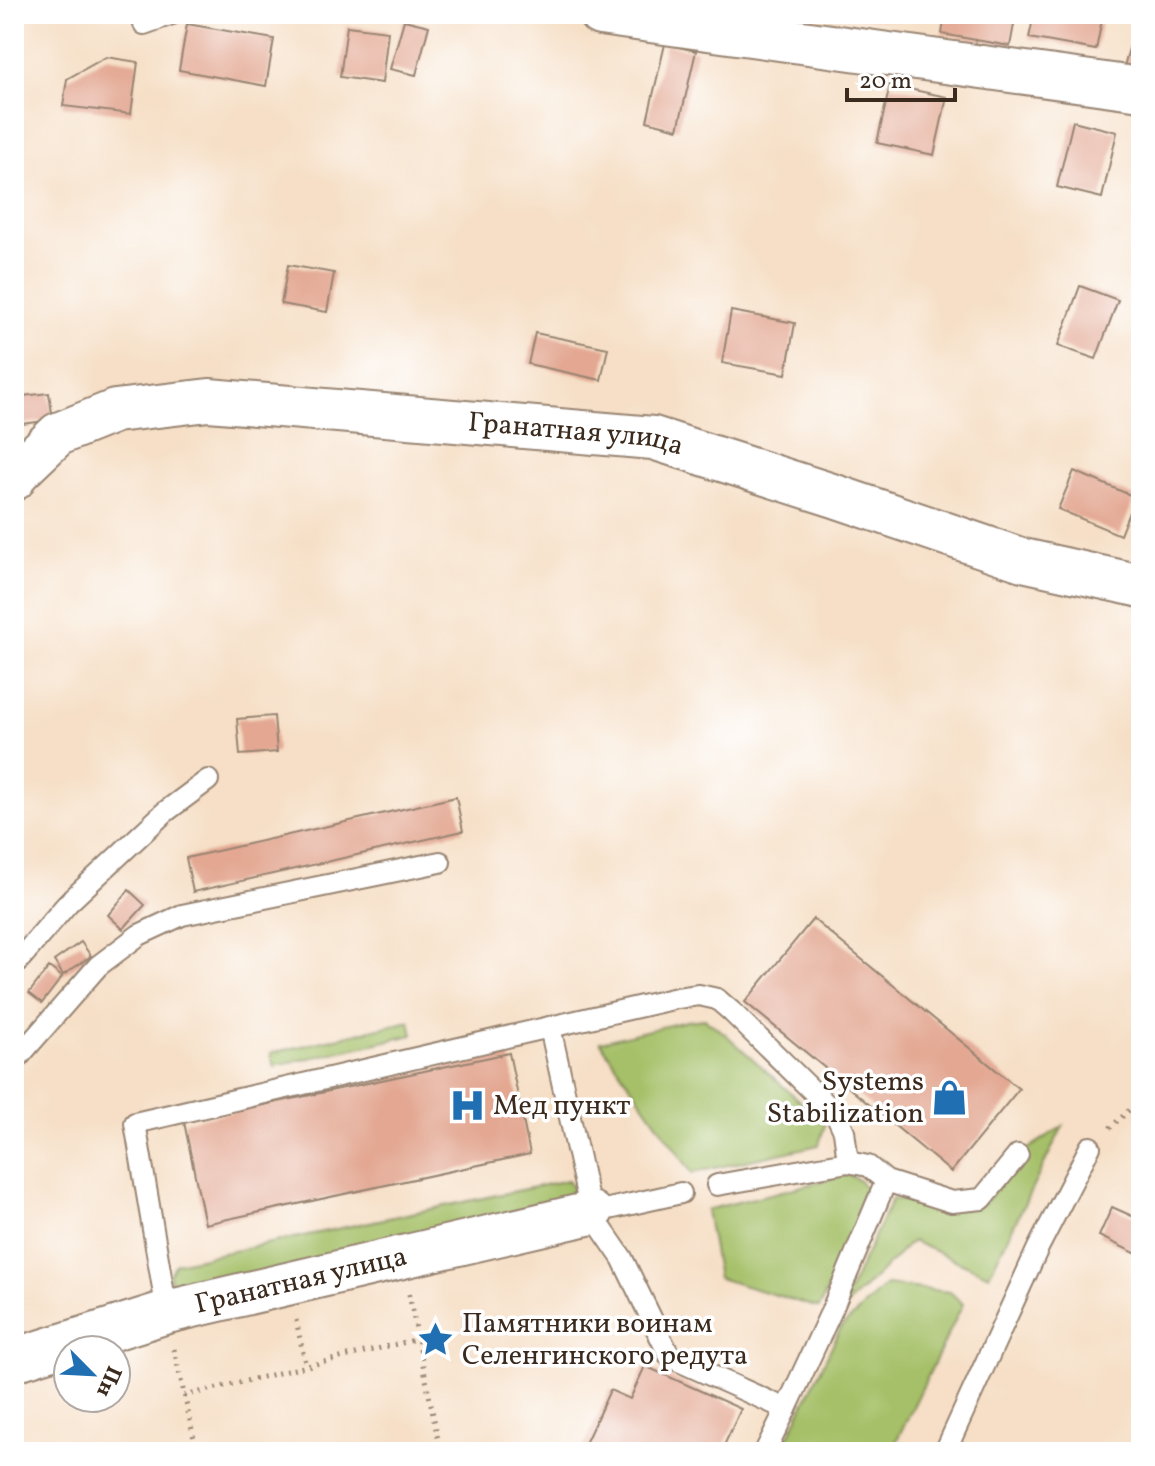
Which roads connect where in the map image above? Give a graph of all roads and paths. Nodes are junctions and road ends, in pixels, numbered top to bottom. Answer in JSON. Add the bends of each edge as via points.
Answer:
{"nodes":[{"id":1,"x":172,"y":14,"type":"edge"},
{"id":2,"x":600,"y":14,"type":"edge"},
{"id":3,"x":144,"y":24,"type":"dead end"},
{"id":4,"x":1141,"y":89,"type":"edge"},
{"id":5,"x":14,"y":479,"type":"edge"},
{"id":6,"x":1141,"y":586,"type":"edge"},
{"id":7,"x":208,"y":780,"type":"dead end"},
{"id":8,"x":440,"y":862,"type":"dead end"},
{"id":9,"x":14,"y":966,"type":"edge"},
{"id":10,"x":550,"y":1027,"type":"junction"},
{"id":11,"x":14,"y":1062,"type":"edge"},
{"id":12,"x":1141,"y":1099,"type":"edge"},
{"id":13,"x":1090,"y":1147,"type":"joint"},
{"id":14,"x":1018,"y":1155,"type":"dead end"},
{"id":15,"x":848,"y":1162,"type":"junction"},
{"id":16,"x":886,"y":1181,"type":"junction"},
{"id":17,"x":717,"y":1185,"type":"dead end"},
{"id":18,"x":681,"y":1193,"type":"dead end"},
{"id":19,"x":591,"y":1213,"type":"junction"},
{"id":20,"x":167,"y":1312,"type":"junction"},
{"id":21,"x":416,"y":1328,"type":"dead end"},
{"id":22,"x":418,"y":1339,"type":"junction"},
{"id":23,"x":14,"y":1360,"type":"edge"},
{"id":24,"x":184,"y":1396,"type":"junction"},
{"id":25,"x":786,"y":1409,"type":"junction"},
{"id":26,"x":197,"y":1452,"type":"edge"},
{"id":27,"x":432,"y":1452,"type":"edge"},
{"id":28,"x":765,"y":1452,"type":"edge"},
{"id":29,"x":945,"y":1452,"type":"edge"}],
"edges":[{"from":1,"to":3,"type":"lane"},
{"from":2,"to":4,"type":"street"},
{"from":5,"to":6,"type":"street","name":"Гранатная улица","via":[[58,434],[115,411],[209,400],[653,438],[1023,560]]},
{"from":7,"to":9,"type":"lane","via":[[165,812],[68,903]]},
{"from":8,"to":11,"type":"lane","via":[[182,915],[153,928],[98,966]]},
{"from":10,"to":15,"type":"lane","via":[[677,998],[717,999],[836,1114]]},
{"from":10,"to":19,"type":"lane"},
{"from":10,"to":20,"type":"lane","via":[[135,1123]]},
{"from":12,"to":13,"type":"path"},
{"from":13,"to":29,"type":"lane"},
{"from":14,"to":16,"type":"lane","via":[[982,1199],[952,1202]]},
{"from":15,"to":16,"type":"lane","via":[[868,1166]]},
{"from":15,"to":17,"type":"lane"},
{"from":16,"to":25,"type":"lane"},
{"from":18,"to":19,"type":"lane"},
{"from":19,"to":20,"type":"street","name":"Гранатная улица"},
{"from":19,"to":25,"type":"lane","via":[[622,1258],[670,1357]]},
{"from":20,"to":23,"type":"street","name":"Гранатная улица"},
{"from":20,"to":24,"type":"path"},
{"from":21,"to":22,"type":"path"},
{"from":22,"to":24,"type":"path"},
{"from":22,"to":27,"type":"path","via":[[440,1450]]},
{"from":24,"to":26,"type":"path"},
{"from":25,"to":28,"type":"lane"}]}
